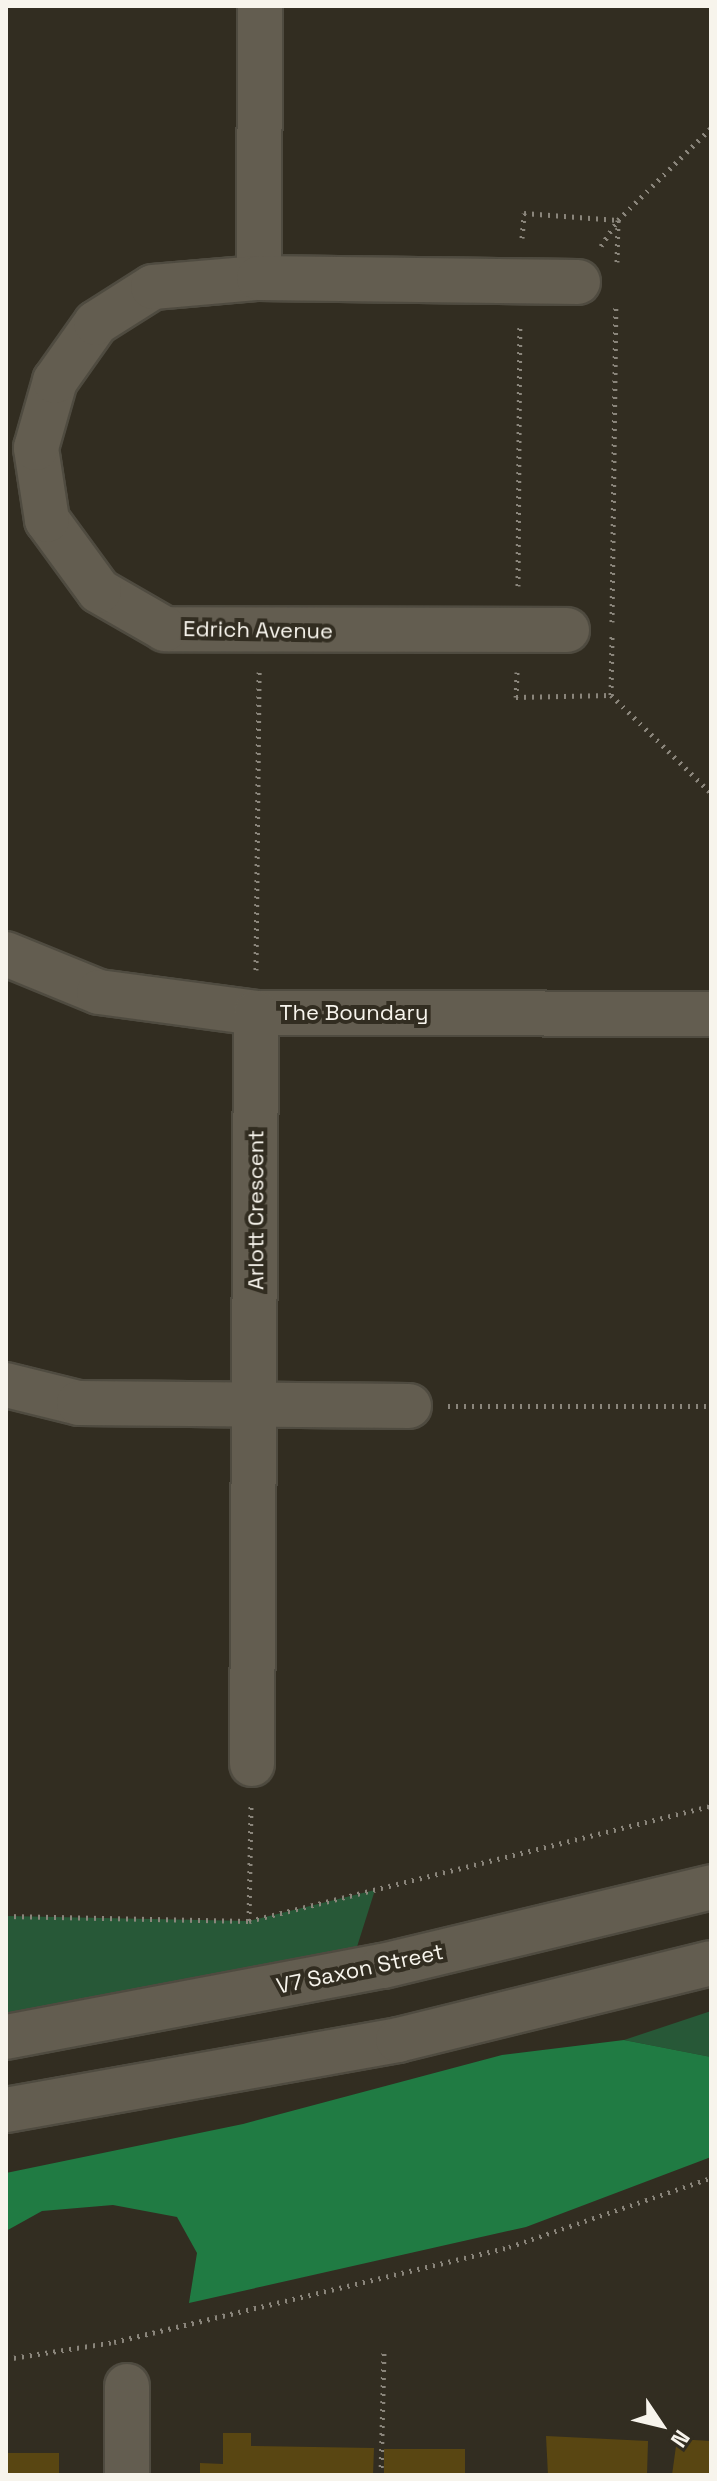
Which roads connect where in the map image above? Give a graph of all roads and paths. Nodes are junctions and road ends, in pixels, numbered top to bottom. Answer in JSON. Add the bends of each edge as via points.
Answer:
{"nodes":[{"id":1,"x":260,"y":6,"type":"edge"},
{"id":2,"x":711,"y":128,"type":"edge"},
{"id":3,"x":618,"y":220,"type":"junction"},
{"id":4,"x":259,"y":278,"type":"junction"},
{"id":5,"x":520,"y":281,"type":"junction"},
{"id":6,"x":604,"y":283,"type":"junction"},
{"id":7,"x":518,"y":629,"type":"junction"},
{"id":8,"x":567,"y":630,"type":"dead end"},
{"id":9,"x":259,"y":631,"type":"junction"},
{"id":10,"x":611,"y":695,"type":"junction"},
{"id":11,"x":711,"y":793,"type":"edge"},
{"id":12,"x":6,"y":954,"type":"edge"},
{"id":13,"x":256,"y":1013,"type":"junction"},
{"id":14,"x":711,"y":1014,"type":"edge"},
{"id":15,"x":6,"y":1385,"type":"edge"},
{"id":16,"x":409,"y":1406,"type":"joint"},
{"id":17,"x":711,"y":1406,"type":"edge"},
{"id":18,"x":256,"y":1407,"type":"junction"},
{"id":19,"x":252,"y":1764,"type":"joint"},
{"id":20,"x":711,"y":1806,"type":"edge"},
{"id":21,"x":711,"y":1887,"type":"edge"},
{"id":22,"x":6,"y":1916,"type":"edge"},
{"id":23,"x":249,"y":1921,"type":"junction"},
{"id":24,"x":711,"y":1963,"type":"edge"},
{"id":25,"x":6,"y":2037,"type":"edge"},
{"id":26,"x":6,"y":2110,"type":"edge"},
{"id":27,"x":711,"y":2178,"type":"edge"},
{"id":28,"x":384,"y":2352,"type":"dead end"},
{"id":29,"x":6,"y":2359,"type":"edge"},
{"id":30,"x":127,"y":2386,"type":"dead end"},
{"id":31,"x":127,"y":2475,"type":"edge"},
{"id":32,"x":381,"y":2475,"type":"edge"}],
"edges":[{"from":1,"to":4,"type":"street"},
{"from":2,"to":3,"type":"path"},
{"from":3,"to":5,"type":"path","via":[[524,213]]},
{"from":3,"to":6,"type":"path"},
{"from":4,"to":5,"type":"street","name":"Edrich Avenue"},
{"from":4,"to":9,"type":"street","name":"Edrich Avenue","via":[[153,287],[96,323],[55,381],[36,448],[47,520],[99,591],[165,629]]},
{"from":5,"to":6,"type":"street","name":"Edrich Avenue"},
{"from":5,"to":7,"type":"path"},
{"from":6,"to":10,"type":"path"},
{"from":7,"to":8,"type":"street","name":"Edrich Avenue"},
{"from":7,"to":9,"type":"street","name":"Edrich Avenue"},
{"from":7,"to":10,"type":"path","via":[[516,697]]},
{"from":9,"to":13,"type":"path"},
{"from":10,"to":11,"type":"path"},
{"from":12,"to":13,"type":"street","name":"The Boundary","via":[[99,992]]},
{"from":13,"to":14,"type":"street","name":"The Boundary"},
{"from":13,"to":18,"type":"street","name":"Arlott Crescent"},
{"from":15,"to":18,"type":"street","via":[[79,1403]]},
{"from":16,"to":17,"type":"path"},
{"from":16,"to":18,"type":"street"},
{"from":18,"to":19,"type":"street","name":"Arlott Crescent"},
{"from":19,"to":23,"type":"path"},
{"from":20,"to":23,"type":"path"},
{"from":21,"to":25,"type":"street","name":"V7 Saxon Street","via":[[383,1966]]},
{"from":22,"to":23,"type":"path"},
{"from":24,"to":26,"type":"street","via":[[398,2040]]},
{"from":27,"to":29,"type":"path","via":[[509,2247],[114,2342]]},
{"from":28,"to":32,"type":"path"},
{"from":30,"to":31,"type":"street"}]}
